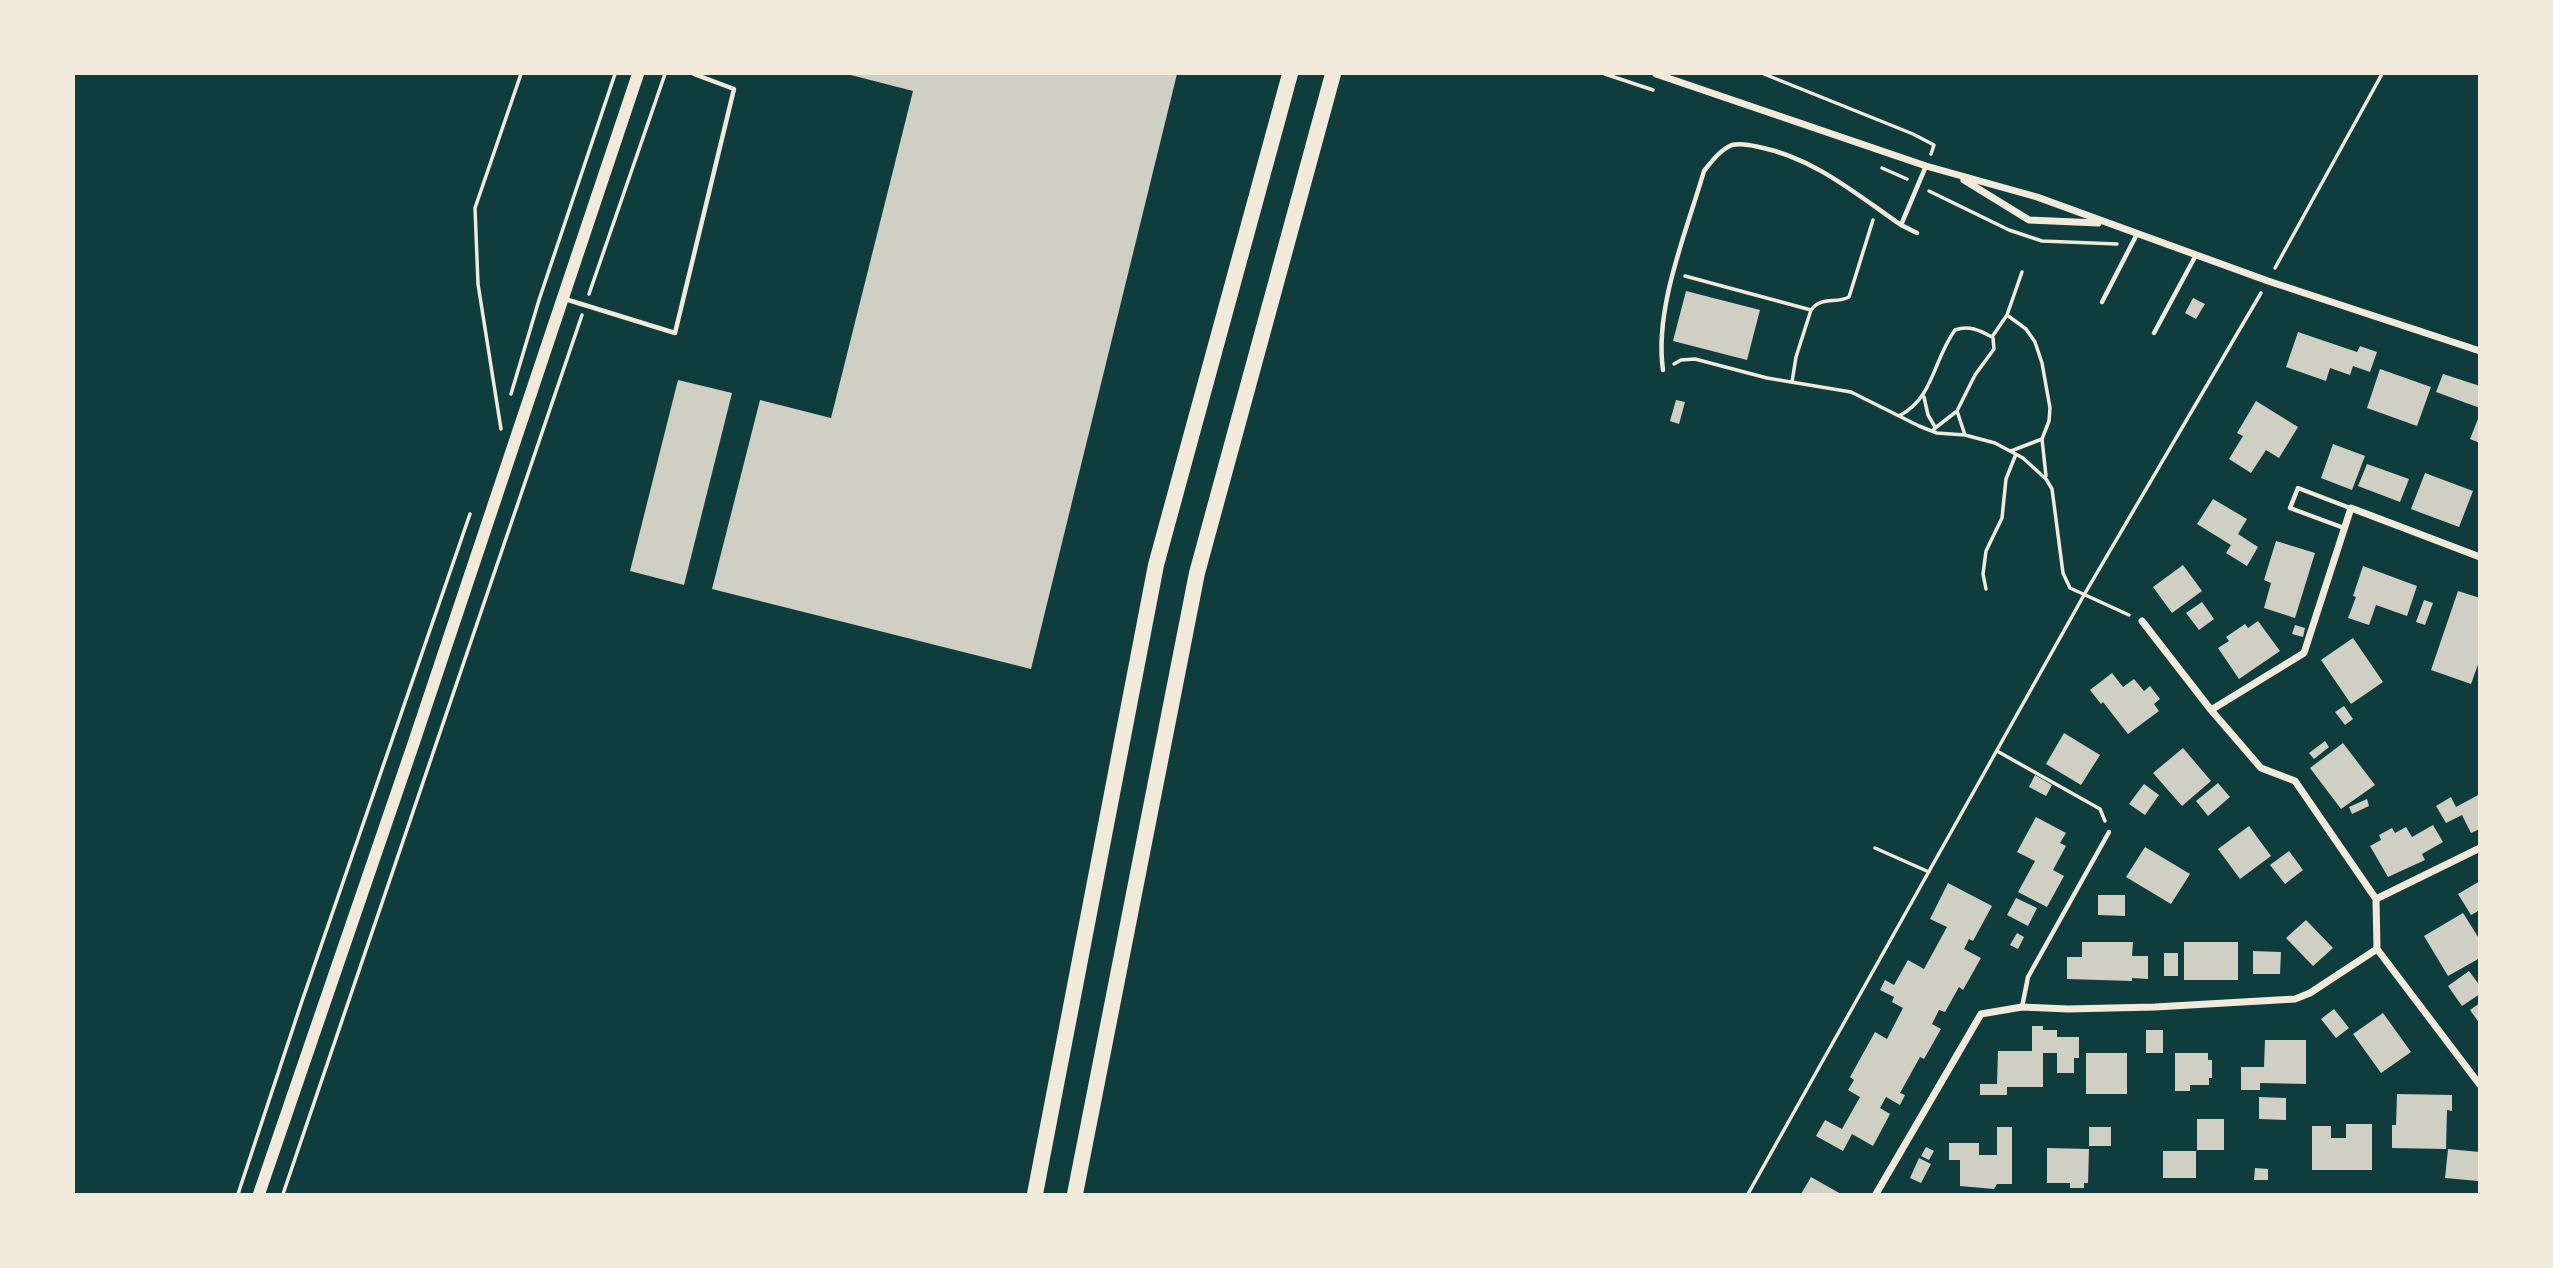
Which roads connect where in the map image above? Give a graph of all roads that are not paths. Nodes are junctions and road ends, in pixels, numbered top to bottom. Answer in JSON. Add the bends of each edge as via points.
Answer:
{"nodes":[{"id":1,"x":638,"y":74,"type":"edge"},
{"id":2,"x":694,"y":74,"type":"edge"},
{"id":3,"x":1290,"y":74,"type":"edge"},
{"id":4,"x":1333,"y":74,"type":"edge"},
{"id":5,"x":1656,"y":74,"type":"edge"},
{"id":6,"x":1926,"y":166,"type":"junction"},
{"id":7,"x":1958,"y":176,"type":"junction"},
{"id":8,"x":2105,"y":223,"type":"junction"},
{"id":9,"x":1901,"y":225,"type":"junction"},
{"id":10,"x":1917,"y":233,"type":"dead end"},
{"id":11,"x":2137,"y":234,"type":"junction"},
{"id":12,"x":2196,"y":255,"type":"junction"},
{"id":13,"x":562,"y":298,"type":"junction"},
{"id":14,"x":2102,"y":302,"type":"dead end"},
{"id":15,"x":2154,"y":333,"type":"dead end"},
{"id":16,"x":2480,"y":351,"type":"edge"},
{"id":17,"x":1663,"y":370,"type":"road end"},
{"id":18,"x":2351,"y":508,"type":"junction"},
{"id":19,"x":2344,"y":528,"type":"junction"},
{"id":20,"x":2480,"y":557,"type":"edge"},
{"id":21,"x":2142,"y":621,"type":"road end"},
{"id":22,"x":2211,"y":710,"type":"junction"},
{"id":23,"x":2109,"y":831,"type":"road end"},
{"id":24,"x":2480,"y":848,"type":"edge"},
{"id":25,"x":2376,"y":899,"type":"junction"},
{"id":26,"x":2377,"y":949,"type":"junction"},
{"id":27,"x":2022,"y":1007,"type":"junction"},
{"id":28,"x":2480,"y":1085,"type":"edge"},
{"id":29,"x":259,"y":1195,"type":"edge"},
{"id":30,"x":1035,"y":1195,"type":"edge"},
{"id":31,"x":1075,"y":1195,"type":"edge"},
{"id":32,"x":1875,"y":1195,"type":"edge"}],
"edges":[{"from":1,"to":13,"type":"street"},
{"from":2,"to":13,"type":"lane","via":[[734,89],[675,333]]},
{"from":3,"to":30,"type":"highway","via":[[1156,565]]},
{"from":4,"to":31,"type":"highway","via":[[1197,573]]},
{"from":5,"to":6,"type":"street"},
{"from":6,"to":7,"type":"street"},
{"from":6,"to":9,"type":"lane"},
{"from":7,"to":8,"type":"street","via":[[2037,197]]},
{"from":7,"to":8,"type":"street","via":[[2029,220]]},
{"from":8,"to":11,"type":"street"},
{"from":9,"to":10,"type":"lane"},
{"from":9,"to":17,"type":"lane","via":[[1808,162],[1750,145],[1734,145],[1717,155],[1704,171],[1664,313]]},
{"from":11,"to":12,"type":"street"},
{"from":11,"to":14,"type":"lane"},
{"from":12,"to":15,"type":"lane"},
{"from":12,"to":16,"type":"street"},
{"from":13,"to":29,"type":"street"},
{"from":18,"to":19,"type":"street"},
{"from":18,"to":19,"type":"lane","via":[[2298,488],[2290,508]]},
{"from":18,"to":20,"type":"street"},
{"from":19,"to":22,"type":"street","via":[[2304,653]]},
{"from":21,"to":22,"type":"street"},
{"from":22,"to":25,"type":"street","via":[[2261,768],[2295,781]]},
{"from":23,"to":27,"type":"lane","via":[[2028,977]]},
{"from":24,"to":25,"type":"street"},
{"from":25,"to":26,"type":"street"},
{"from":26,"to":27,"type":"street","via":[[2295,999],[2143,1007]]},
{"from":26,"to":28,"type":"street"},
{"from":27,"to":32,"type":"street","via":[[1981,1014]]}]}
